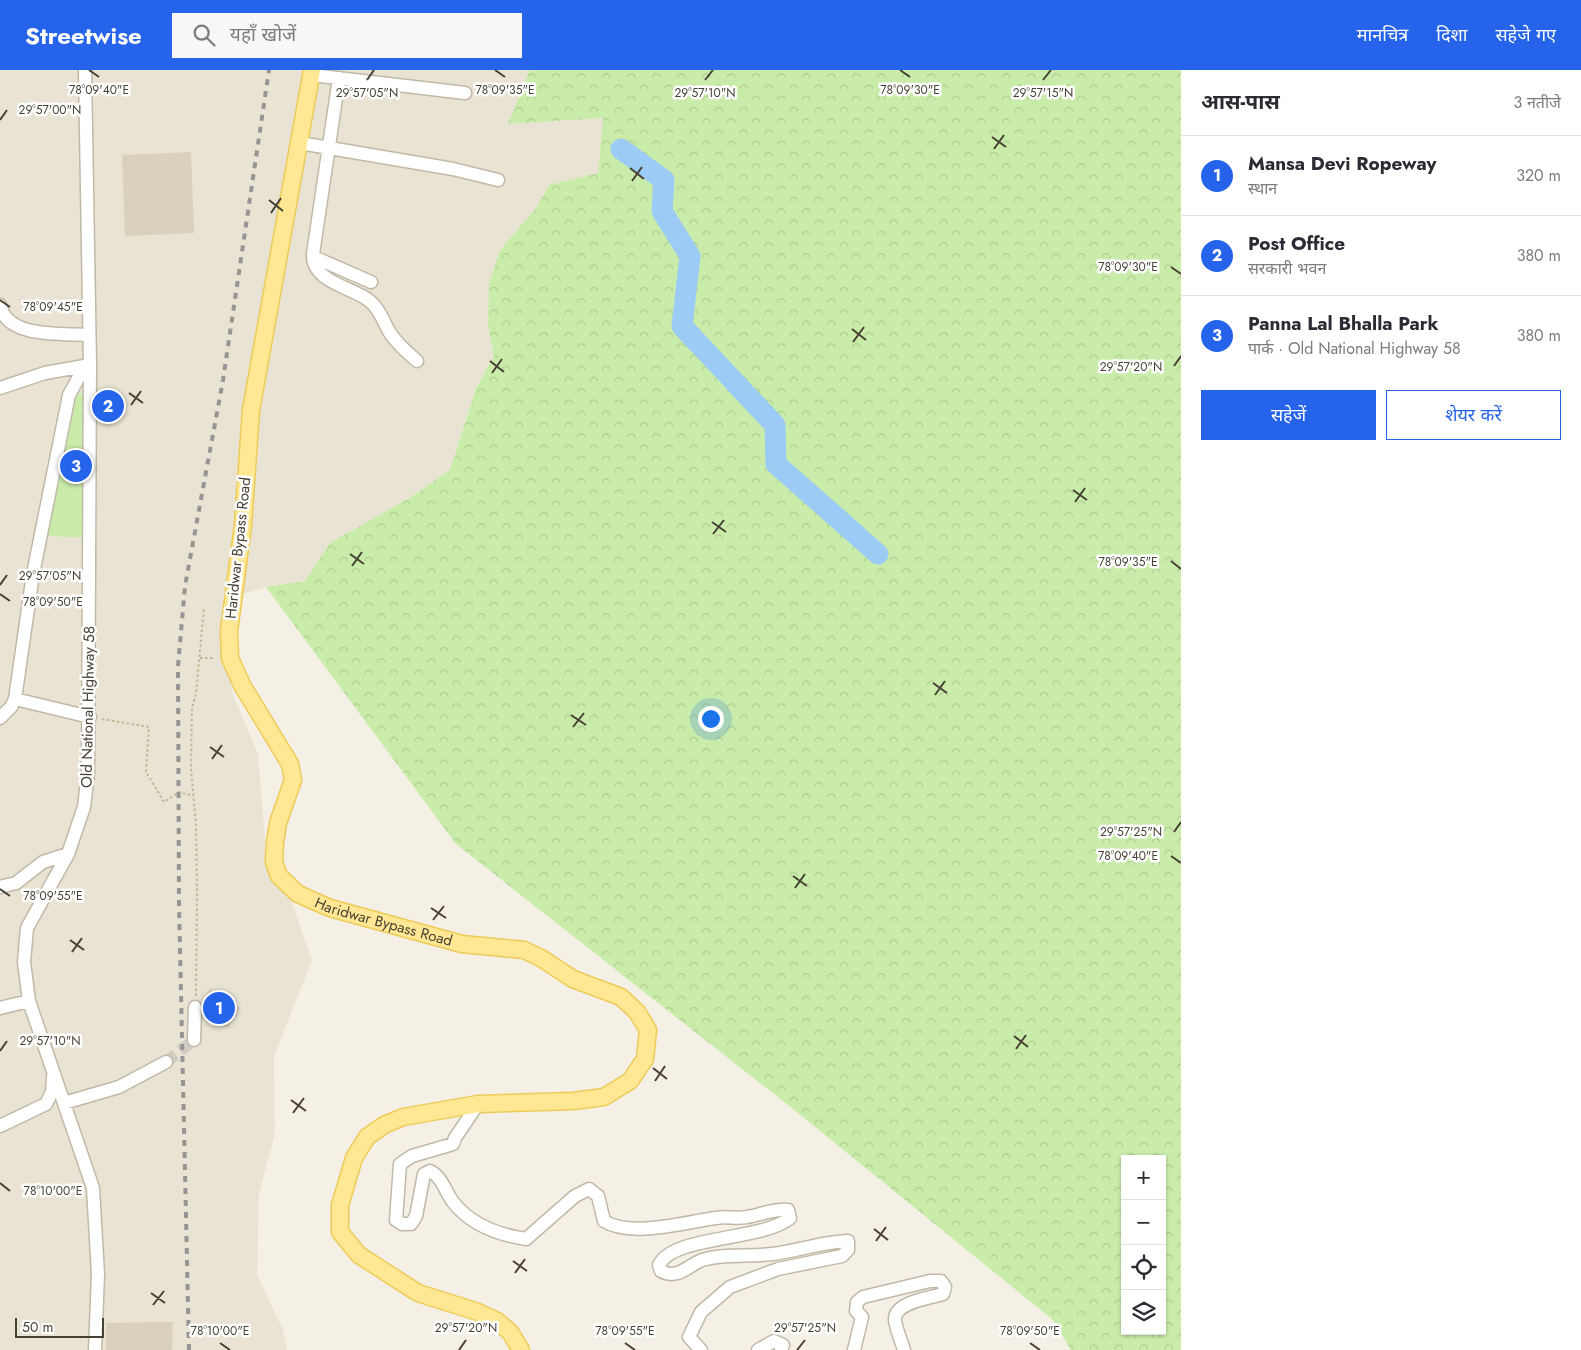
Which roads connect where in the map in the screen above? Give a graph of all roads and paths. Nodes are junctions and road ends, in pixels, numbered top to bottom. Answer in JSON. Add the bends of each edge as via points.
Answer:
{"nodes":[{"id":1,"x":85,"y":70,"type":"edge"},
{"id":2,"x":312,"y":73,"type":"edge"},
{"id":3,"x":339,"y":78,"type":"junction"},
{"id":4,"x":465,"y":93,"type":"dead end"},
{"id":5,"x":300,"y":143,"type":"junction"},
{"id":6,"x":328,"y":148,"type":"junction"},
{"id":7,"x":498,"y":180,"type":"dead end"},
{"id":8,"x":313,"y":255,"type":"junction"},
{"id":9,"x":371,"y":282,"type":"dead end"},
{"id":10,"x":0,"y":305,"type":"edge"},
{"id":11,"x":89,"y":335,"type":"junction"},
{"id":12,"x":417,"y":361,"type":"dead end"},
{"id":13,"x":87,"y":366,"type":"junction"},
{"id":14,"x":0,"y":388,"type":"edge"},
{"id":15,"x":204,"y":608,"type":"dead end"},
{"id":16,"x":199,"y":658,"type":"junction"},
{"id":17,"x":230,"y":658,"type":"junction"},
{"id":18,"x":15,"y":699,"type":"junction"},
{"id":19,"x":90,"y":717,"type":"junction"},
{"id":20,"x":0,"y":718,"type":"edge"},
{"id":21,"x":193,"y":796,"type":"junction"},
{"id":22,"x":68,"y":854,"type":"junction"},
{"id":23,"x":0,"y":886,"type":"edge"},
{"id":24,"x":29,"y":1001,"type":"junction"},
{"id":25,"x":195,"y":1007,"type":"junction"},
{"id":26,"x":0,"y":1008,"type":"edge"},
{"id":27,"x":220,"y":1015,"type":"dead end"},
{"id":28,"x":194,"y":1040,"type":"dead end"},
{"id":29,"x":166,"y":1062,"type":"tunnel mouth"},
{"id":30,"x":54,"y":1075,"type":"junction"},
{"id":31,"x":64,"y":1103,"type":"junction"},
{"id":32,"x":478,"y":1104,"type":"junction"},
{"id":33,"x":0,"y":1126,"type":"edge"},
{"id":34,"x":96,"y":1350,"type":"edge"},
{"id":35,"x":521,"y":1350,"type":"edge"},
{"id":36,"x":701,"y":1350,"type":"edge"},
{"id":37,"x":758,"y":1350,"type":"edge"},
{"id":38,"x":781,"y":1350,"type":"edge"},
{"id":39,"x":854,"y":1350,"type":"edge"},
{"id":40,"x":904,"y":1350,"type":"edge"}],
"edges":[{"from":1,"to":11,"type":"street","name":"Old National Highway 58"},
{"from":2,"to":3,"type":"street"},
{"from":2,"to":5,"type":"main road","name":"Haridwar Bypass Road"},
{"from":3,"to":4,"type":"street"},
{"from":3,"to":6,"type":"street"},
{"from":5,"to":6,"type":"street"},
{"from":5,"to":17,"type":"main road","name":"Haridwar Bypass Road","via":[[251,410],[243,525],[229,631]]},
{"from":6,"to":7,"type":"street"},
{"from":6,"to":8,"type":"street"},
{"from":8,"to":9,"type":"street"},
{"from":8,"to":12,"type":"street","via":[[314,264],[326,278],[369,300],[398,344]]},
{"from":10,"to":11,"type":"street","via":[[2,314],[20,328]]},
{"from":11,"to":13,"type":"street","name":"Old National Highway 58"},
{"from":13,"to":14,"type":"street","via":[[45,373]]},
{"from":13,"to":18,"type":"street","via":[[69,395],[33,574]]},
{"from":13,"to":19,"type":"street","name":"Old National Highway 58"},
{"from":15,"to":16,"type":"path"},
{"from":16,"to":17,"type":"path"},
{"from":16,"to":21,"type":"path","via":[[192,708]]},
{"from":17,"to":32,"type":"main road","name":"Haridwar Bypass Road","via":[[242,685],[290,764],[293,780],[278,823],[274,862],[279,876],[298,894],[330,908],[462,944],[524,950],[573,979],[621,996],[637,1012],[648,1030],[645,1060],[630,1080],[604,1097]]},
{"from":18,"to":19,"type":"street"},
{"from":18,"to":20,"type":"street"},
{"from":19,"to":21,"type":"path","via":[[149,727],[146,772],[164,802],[179,792]]},
{"from":19,"to":22,"type":"street","name":"Old National Highway 58","via":[[84,807]]},
{"from":21,"to":25,"type":"path","via":[[198,974]]},
{"from":22,"to":23,"type":"street","via":[[43,862],[16,883]]},
{"from":22,"to":24,"type":"street","name":"Old National Highway 58","via":[[27,928],[24,962]]},
{"from":24,"to":26,"type":"street"},
{"from":24,"to":30,"type":"street","name":"Old National Highway 58"},
{"from":25,"to":27,"type":"path"},
{"from":25,"to":28,"type":"street"},
{"from":29,"to":31,"type":"street","via":[[119,1087]]},
{"from":30,"to":31,"type":"street","name":"Old National Highway 58"},
{"from":30,"to":33,"type":"street","via":[[52,1092],[46,1104]]},
{"from":31,"to":34,"type":"street","name":"Old National Highway 58","via":[[93,1188],[98,1274]]},
{"from":32,"to":35,"type":"main road","name":"Haridwar Bypass Road","via":[[403,1117],[367,1137],[354,1158],[340,1205],[340,1232],[359,1255],[418,1293],[497,1321],[510,1332]]},
{"from":32,"to":36,"type":"street","via":[[453,1144],[412,1156],[400,1164],[396,1220],[411,1224],[416,1216],[424,1174],[430,1171],[437,1174],[454,1203],[480,1224],[502,1235],[526,1239],[575,1196],[589,1189],[598,1196],[604,1221],[630,1229],[788,1210],[790,1218],[781,1225],[718,1238],[672,1252],[662,1258],[659,1265],[667,1274],[678,1275],[702,1260],[770,1255],[848,1241],[848,1250],[842,1256],[778,1269],[730,1287],[701,1312],[688,1337]]},
{"from":37,"to":38,"type":"street","via":[[774,1341],[783,1345]]},
{"from":39,"to":40,"type":"street","via":[[862,1317],[856,1311],[857,1302],[863,1297],[941,1281],[945,1287],[943,1294],[902,1306],[896,1313]]}]}
